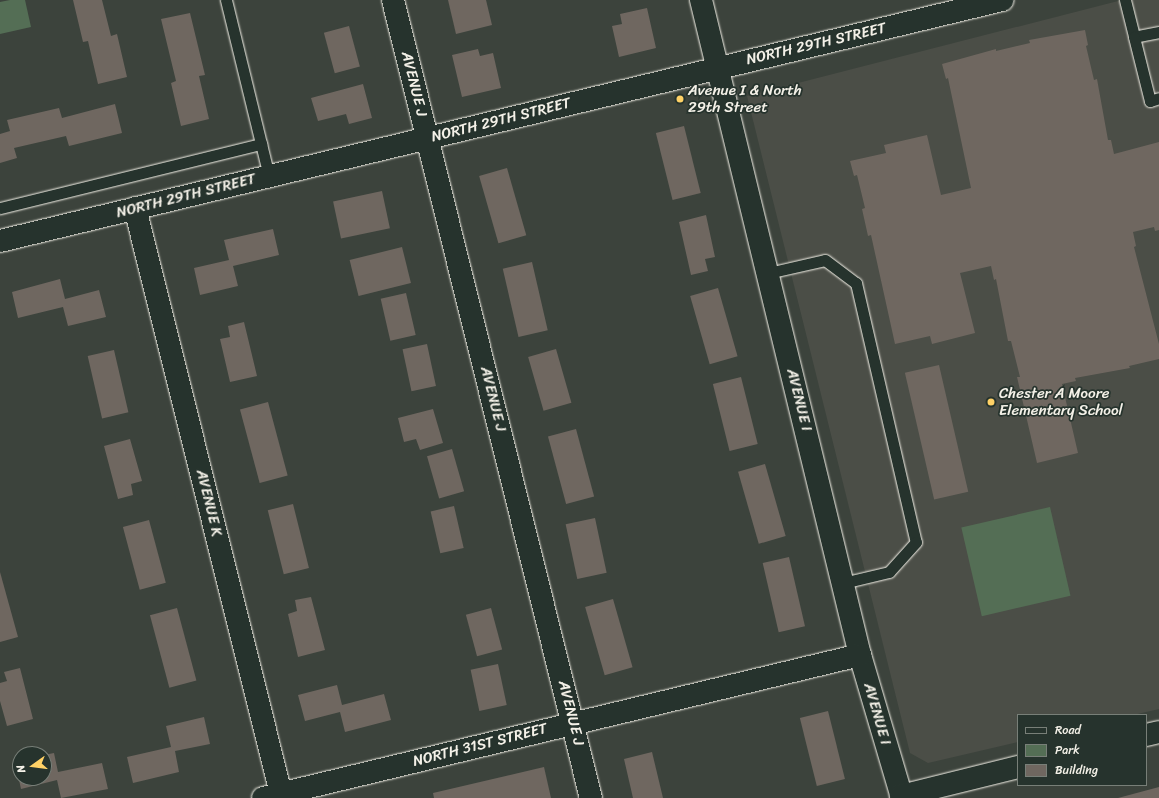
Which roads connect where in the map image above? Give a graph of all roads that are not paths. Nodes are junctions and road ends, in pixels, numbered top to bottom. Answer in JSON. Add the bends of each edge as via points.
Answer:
{"nodes":[{"id":1,"x":226,"y":0,"type":"edge"},
{"id":2,"x":393,"y":0,"type":"edge"},
{"id":3,"x":701,"y":0,"type":"edge"},
{"id":4,"x":1002,"y":0,"type":"edge"},
{"id":5,"x":1125,"y":0,"type":"edge"},
{"id":6,"x":1159,"y":32,"type":"edge"},
{"id":7,"x":1134,"y":37,"type":"junction"},
{"id":8,"x":717,"y":67,"type":"junction"},
{"id":9,"x":1159,"y":98,"type":"edge"},
{"id":10,"x":428,"y":137,"type":"junction"},
{"id":11,"x":261,"y":144,"type":"junction"},
{"id":12,"x":269,"y":176,"type":"junction"},
{"id":13,"x":0,"y":208,"type":"edge"},
{"id":14,"x":135,"y":208,"type":"junction"},
{"id":15,"x":0,"y":241,"type":"edge"},
{"id":16,"x":768,"y":273,"type":"junction"},
{"id":17,"x":844,"y":583,"type":"junction"},
{"id":18,"x":860,"y":655,"type":"junction"},
{"id":19,"x":573,"y":723,"type":"junction"},
{"id":20,"x":1159,"y":732,"type":"edge"},
{"id":21,"x":1147,"y":735,"type":"edge"},
{"id":22,"x":1017,"y":767,"type":"edge"},
{"id":23,"x":276,"y":796,"type":"edge"},
{"id":24,"x":902,"y":797,"type":"edge"},
{"id":25,"x":591,"y":798,"type":"edge"}],
"edges":[{"from":1,"to":11,"type":"lane"},
{"from":2,"to":10,"type":"street","name":"AVENUE J"},
{"from":3,"to":8,"type":"street","name":"AVENUE I"},
{"from":4,"to":8,"type":"street","name":"NORTH 29TH STREET"},
{"from":5,"to":7,"type":"lane"},
{"from":6,"to":7,"type":"lane"},
{"from":7,"to":9,"type":"lane","via":[[1150,101]]},
{"from":8,"to":10,"type":"street","name":"NORTH 29TH STREET"},
{"from":8,"to":16,"type":"street","name":"AVENUE I"},
{"from":10,"to":12,"type":"street","name":"NORTH 29TH STREET"},
{"from":10,"to":19,"type":"street","name":"AVENUE J"},
{"from":11,"to":12,"type":"lane"},
{"from":11,"to":13,"type":"lane"},
{"from":12,"to":14,"type":"street","name":"NORTH 29TH STREET"},
{"from":14,"to":15,"type":"street","name":"NORTH 29TH STREET"},
{"from":14,"to":23,"type":"street","name":"AVENUE K"},
{"from":16,"to":17,"type":"street","name":"AVENUE I"},
{"from":16,"to":17,"type":"lane","via":[[825,260],[856,283],[916,542],[889,572]]},
{"from":17,"to":18,"type":"street","name":"AVENUE I"},
{"from":18,"to":19,"type":"street","name":"NORTH 31ST STREET"},
{"from":18,"to":24,"type":"street","name":"AVENUE I"},
{"from":19,"to":23,"type":"street","name":"NORTH 31ST STREET"},
{"from":19,"to":25,"type":"street","name":"AVENUE J"},
{"from":20,"to":21,"type":"street"},
{"from":22,"to":24,"type":"street"}]}
